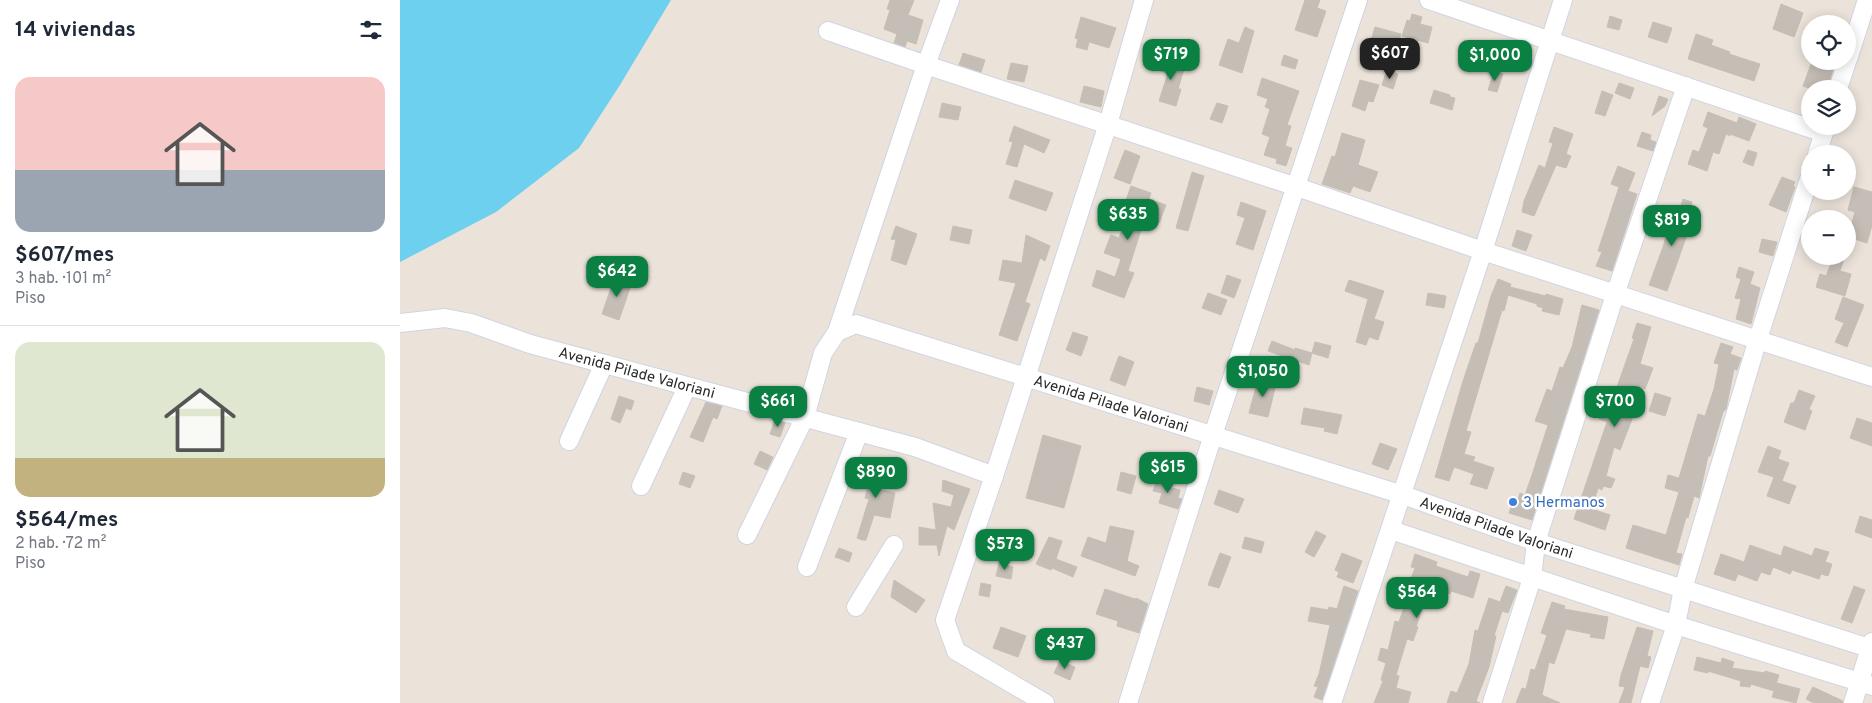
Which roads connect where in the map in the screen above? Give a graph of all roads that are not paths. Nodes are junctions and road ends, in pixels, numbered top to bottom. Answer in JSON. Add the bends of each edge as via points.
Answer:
{"nodes":[{"id":1,"x":950,"y":0,"type":"edge"},
{"id":2,"x":1144,"y":0,"type":"edge"},
{"id":3,"x":1358,"y":0,"type":"edge"},
{"id":4,"x":1430,"y":0,"type":"edge"},
{"id":5,"x":1563,"y":0,"type":"edge"},
{"id":6,"x":1866,"y":0,"type":"edge"},
{"id":7,"x":828,"y":31,"type":"dead end"},
{"id":8,"x":1856,"y":32,"type":"edge"},
{"id":9,"x":1550,"y":41,"type":"junction"},
{"id":10,"x":926,"y":65,"type":"junction"},
{"id":11,"x":1686,"y":86,"type":"junction"},
{"id":12,"x":1801,"y":122,"type":"edge"},
{"id":13,"x":1108,"y":124,"type":"junction"},
{"id":14,"x":1297,"y":186,"type":"junction"},
{"id":15,"x":1802,"y":200,"type":"edge"},
{"id":16,"x":1483,"y":251,"type":"junction"},
{"id":17,"x":1615,"y":295,"type":"junction"},
{"id":18,"x":400,"y":323,"type":"edge"},
{"id":19,"x":837,"y":332,"type":"junction"},
{"id":20,"x":1758,"y":339,"type":"junction"},
{"id":21,"x":604,"y":364,"type":"junction"},
{"id":22,"x":1026,"y":377,"type":"junction"},
{"id":23,"x":1872,"y":377,"type":"edge"},
{"id":24,"x":687,"y":387,"type":"junction"},
{"id":25,"x":805,"y":417,"type":"junction"},
{"id":26,"x":859,"y":432,"type":"junction"},
{"id":27,"x":1213,"y":435,"type":"junction"},
{"id":28,"x":569,"y":441,"type":"dead end"},
{"id":29,"x":994,"y":476,"type":"junction"},
{"id":30,"x":641,"y":486,"type":"dead end"},
{"id":31,"x":1402,"y":495,"type":"junction"},
{"id":32,"x":1390,"y":530,"type":"junction"},
{"id":33,"x":748,"y":535,"type":"dead end"},
{"id":34,"x":1536,"y":542,"type":"junction"},
{"id":35,"x":894,"y":545,"type":"dead end"},
{"id":36,"x":807,"y":567,"type":"dead end"},
{"id":37,"x":1532,"y":578,"type":"junction"},
{"id":38,"x":1683,"y":589,"type":"junction"},
{"id":39,"x":856,"y":608,"type":"dead end"},
{"id":40,"x":1676,"y":625,"type":"junction"},
{"id":41,"x":1871,"y":647,"type":"edge"},
{"id":42,"x":1866,"y":684,"type":"edge"},
{"id":43,"x":1045,"y":703,"type":"edge"},
{"id":44,"x":1128,"y":703,"type":"edge"},
{"id":45,"x":1332,"y":703,"type":"edge"},
{"id":46,"x":1492,"y":703,"type":"edge"},
{"id":47,"x":1650,"y":703,"type":"edge"},
{"id":48,"x":1853,"y":703,"type":"edge"}],
"edges":[{"from":1,"to":10,"type":"street"},
{"from":2,"to":13,"type":"street"},
{"from":3,"to":14,"type":"street"},
{"from":4,"to":9,"type":"street"},
{"from":5,"to":9,"type":"street"},
{"from":6,"to":8,"type":"street"},
{"from":7,"to":10,"type":"street"},
{"from":9,"to":11,"type":"street"},
{"from":9,"to":16,"type":"street"},
{"from":10,"to":13,"type":"street"},
{"from":10,"to":19,"type":"street"},
{"from":11,"to":12,"type":"street"},
{"from":11,"to":17,"type":"street"},
{"from":13,"to":14,"type":"street"},
{"from":13,"to":22,"type":"street"},
{"from":14,"to":16,"type":"street"},
{"from":14,"to":27,"type":"street"},
{"from":15,"to":20,"type":"street"},
{"from":16,"to":17,"type":"street"},
{"from":16,"to":31,"type":"street"},
{"from":17,"to":20,"type":"street"},
{"from":17,"to":34,"type":"street"},
{"from":18,"to":21,"type":"street","name":"Avenida Pilade Valoriani","via":[[445,318],[471,322],[530,344]]},
{"from":19,"to":22,"type":"street","name":"Avenida Pilade Valoriani","via":[[856,324]]},
{"from":19,"to":25,"type":"street","via":[[823,353]]},
{"from":20,"to":23,"type":"street"},
{"from":20,"to":38,"type":"street"},
{"from":21,"to":24,"type":"street","name":"Avenida Pilade Valoriani"},
{"from":21,"to":28,"type":"street"},
{"from":22,"to":27,"type":"street","name":"Avenida Pilade Valoriani"},
{"from":22,"to":29,"type":"street"},
{"from":24,"to":25,"type":"street","name":"Avenida Pilade Valoriani"},
{"from":24,"to":30,"type":"street"},
{"from":25,"to":26,"type":"street","name":"Avenida Pilade Valoriani"},
{"from":25,"to":33,"type":"street"},
{"from":26,"to":29,"type":"street","name":"Avenida Pilade Valoriani","via":[[915,447]]},
{"from":26,"to":36,"type":"street"},
{"from":27,"to":31,"type":"street","name":"Avenida Pilade Valoriani"},
{"from":27,"to":44,"type":"street"},
{"from":29,"to":43,"type":"street","via":[[946,620],[956,651]]},
{"from":31,"to":32,"type":"street"},
{"from":31,"to":34,"type":"street","name":"Avenida Pilade Valoriani"},
{"from":32,"to":37,"type":"street"},
{"from":32,"to":45,"type":"street"},
{"from":34,"to":37,"type":"street"},
{"from":34,"to":38,"type":"street","name":"Avenida Pilade Valoriani"},
{"from":35,"to":39,"type":"street"},
{"from":37,"to":40,"type":"street"},
{"from":37,"to":46,"type":"street"},
{"from":38,"to":40,"type":"street"},
{"from":38,"to":41,"type":"street","name":"Avenida Pilade Valoriani"},
{"from":40,"to":42,"type":"street"},
{"from":40,"to":47,"type":"street"},
{"from":41,"to":42,"type":"street"},
{"from":42,"to":48,"type":"street"}]}
